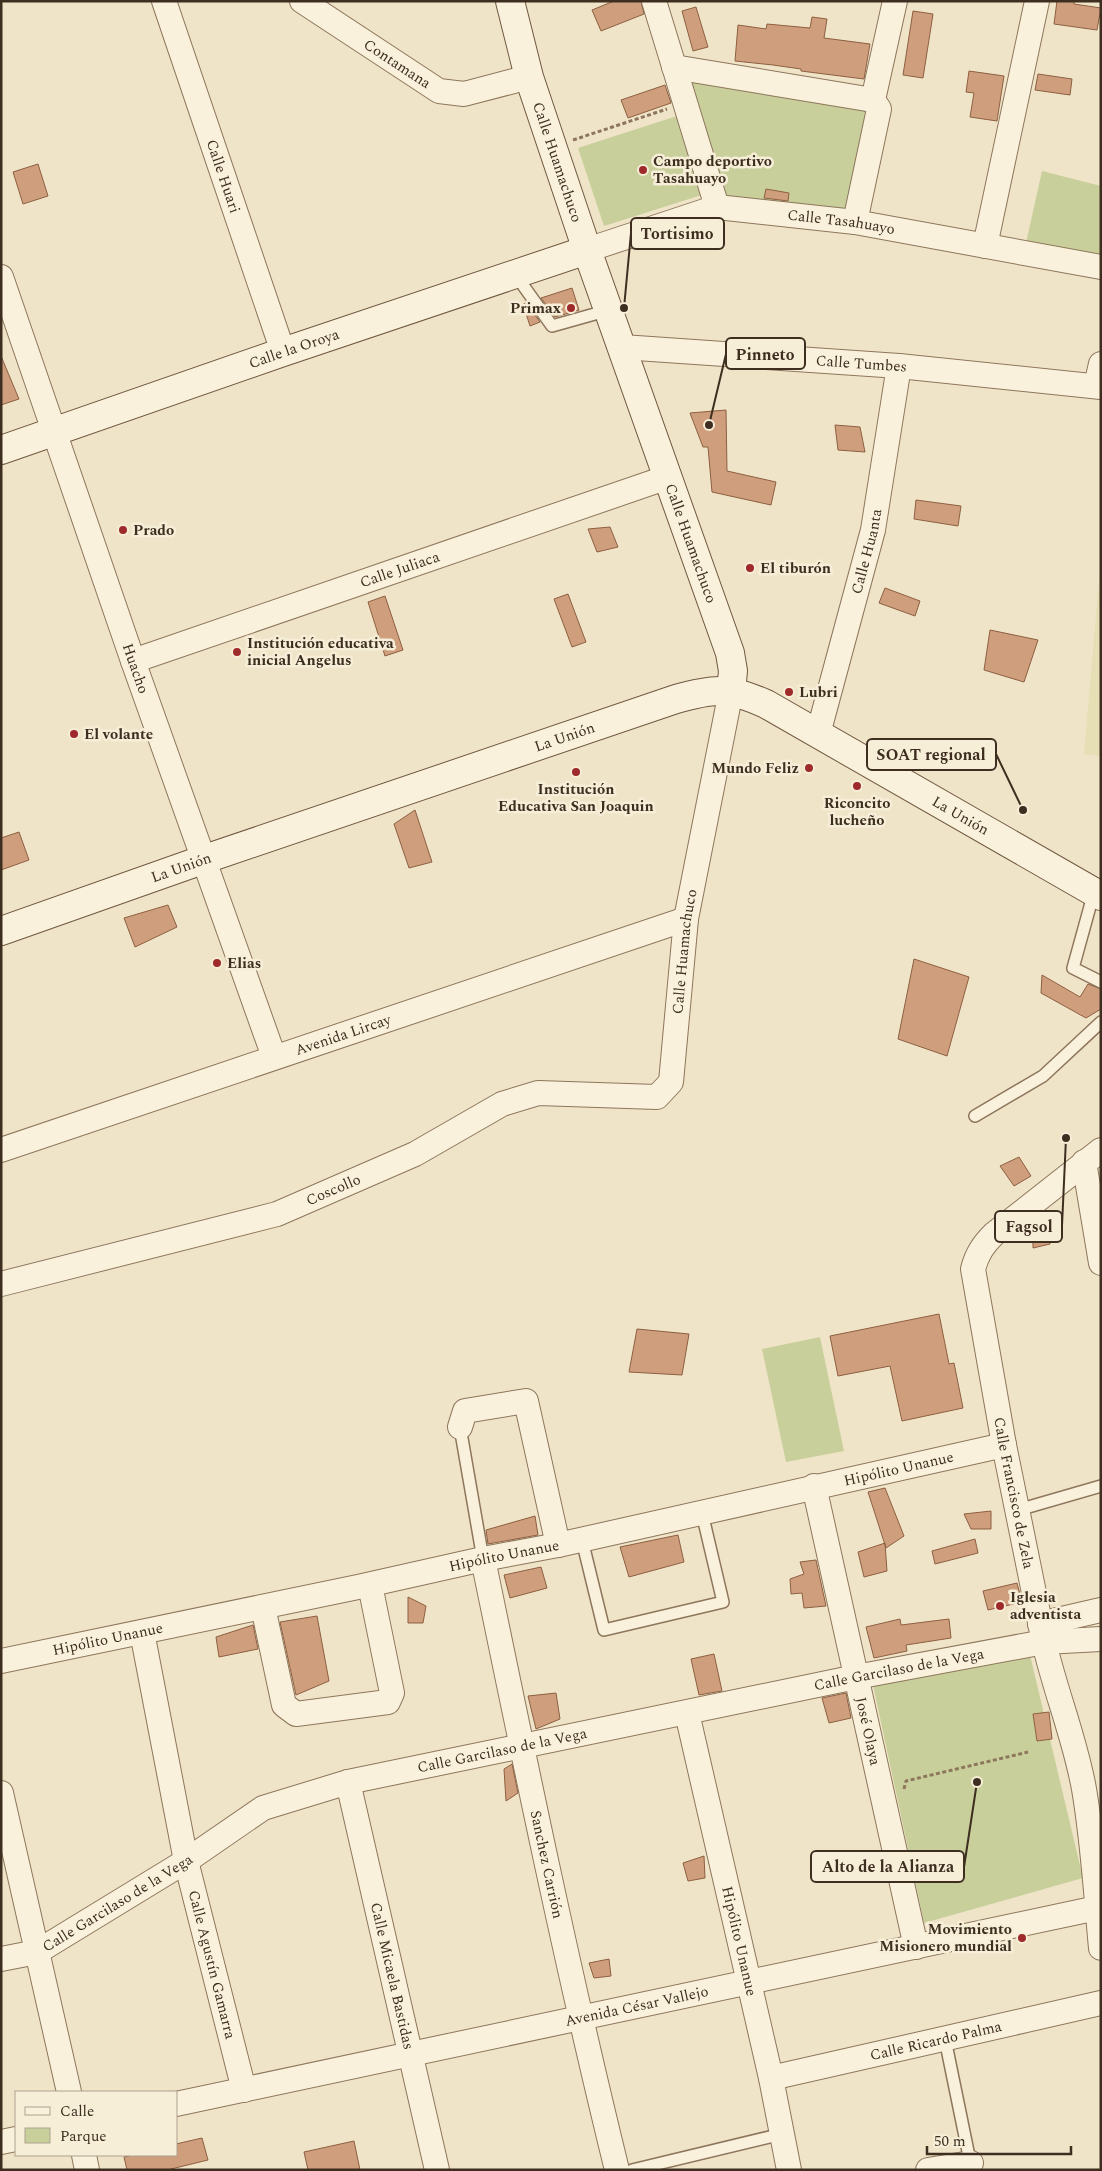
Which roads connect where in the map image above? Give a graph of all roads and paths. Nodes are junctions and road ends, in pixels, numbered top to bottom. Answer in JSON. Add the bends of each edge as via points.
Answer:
{"nodes":[{"id":1,"x":164,"y":1,"type":"edge"},
{"id":2,"x":302,"y":1,"type":"edge"},
{"id":3,"x":510,"y":1,"type":"edge"},
{"id":4,"x":654,"y":1,"type":"edge"},
{"id":5,"x":895,"y":1,"type":"edge"},
{"id":6,"x":1037,"y":1,"type":"edge"},
{"id":7,"x":674,"y":67,"type":"junction"},
{"id":8,"x":529,"y":77,"type":"junction"},
{"id":9,"x":873,"y":100,"type":"junction"},
{"id":10,"x":684,"y":104,"type":"junction"},
{"id":11,"x":553,"y":147,"type":"junction"},
{"id":12,"x":717,"y":207,"type":"junction"},
{"id":13,"x":855,"y":222,"type":"junction"},
{"id":14,"x":985,"y":246,"type":"junction"},
{"id":15,"x":588,"y":250,"type":"junction"},
{"id":16,"x":1101,"y":267,"type":"edge"},
{"id":17,"x":515,"y":274,"type":"junction"},
{"id":18,"x":1,"y":278,"type":"edge"},
{"id":19,"x":609,"y":310,"type":"junction"},
{"id":20,"x":622,"y":347,"type":"junction"},
{"id":21,"x":282,"y":352,"type":"junction"},
{"id":22,"x":898,"y":366,"type":"junction"},
{"id":23,"x":1099,"y":379,"type":"edge"},
{"id":24,"x":53,"y":431,"type":"junction"},
{"id":25,"x":1,"y":450,"type":"edge"},
{"id":26,"x":668,"y":477,"type":"junction"},
{"id":27,"x":133,"y":661,"type":"junction"},
{"id":28,"x":732,"y":691,"type":"junction"},
{"id":29,"x":818,"y":734,"type":"junction"},
{"id":30,"x":204,"y":860,"type":"junction"},
{"id":31,"x":1097,"y":894,"type":"edge"},
{"id":32,"x":686,"y":919,"type":"junction"},
{"id":33,"x":1,"y":931,"type":"edge"},
{"id":34,"x":1101,"y":982,"type":"edge"},
{"id":35,"x":1101,"y":1022,"type":"edge"},
{"id":36,"x":274,"y":1057,"type":"junction"},
{"id":37,"x":656,"y":1097,"type":"joint"},
{"id":38,"x":975,"y":1116,"type":"dead end"},
{"id":39,"x":1,"y":1150,"type":"edge"},
{"id":40,"x":1092,"y":1156,"type":"edge"},
{"id":41,"x":1101,"y":1263,"type":"edge"},
{"id":42,"x":1,"y":1284,"type":"edge"},
{"id":43,"x":460,"y":1427,"type":"joint"},
{"id":44,"x":1004,"y":1445,"type":"junction"},
{"id":45,"x":814,"y":1486,"type":"junction"},
{"id":46,"x":1101,"y":1486,"type":"edge"},
{"id":47,"x":1018,"y":1510,"type":"junction"},
{"id":48,"x":702,"y":1513,"type":"junction"},
{"id":49,"x":582,"y":1540,"type":"junction"},
{"id":50,"x":558,"y":1545,"type":"junction"},
{"id":51,"x":483,"y":1559,"type":"junction"},
{"id":52,"x":370,"y":1585,"type":"junction"},
{"id":53,"x":262,"y":1607,"type":"junction"},
{"id":54,"x":1101,"y":1610,"type":"edge"},
{"id":55,"x":142,"y":1632,"type":"junction"},
{"id":56,"x":1042,"y":1633,"type":"junction"},
{"id":57,"x":1101,"y":1639,"type":"edge"},
{"id":58,"x":1,"y":1661,"type":"edge"},
{"id":59,"x":856,"y":1677,"type":"junction"},
{"id":60,"x":687,"y":1713,"type":"junction"},
{"id":61,"x":521,"y":1747,"type":"junction"},
{"id":62,"x":1028,"y":1752,"type":"dead end"},
{"id":63,"x":348,"y":1782,"type":"junction"},
{"id":64,"x":904,"y":1790,"type":"dead end"},
{"id":65,"x":1,"y":1793,"type":"edge"},
{"id":66,"x":5,"y":1828,"type":"edge"},
{"id":67,"x":186,"y":1861,"type":"junction"},
{"id":68,"x":1098,"y":1908,"type":"junction"},
{"id":69,"x":916,"y":1947,"type":"junction"},
{"id":70,"x":1101,"y":1948,"type":"edge"},
{"id":71,"x":38,"y":1952,"type":"junction"},
{"id":72,"x":1,"y":1960,"type":"edge"},
{"id":73,"x":749,"y":1982,"type":"junction"},
{"id":74,"x":1101,"y":2003,"type":"edge"},
{"id":75,"x":580,"y":2018,"type":"junction"},
{"id":76,"x":945,"y":2039,"type":"junction"},
{"id":77,"x":410,"y":2055,"type":"junction"},
{"id":78,"x":771,"y":2078,"type":"junction"},
{"id":79,"x":244,"y":2090,"type":"junction"},
{"id":80,"x":70,"y":2091,"type":"edge"},
{"id":81,"x":178,"y":2104,"type":"edge"},
{"id":82,"x":782,"y":2134,"type":"junction"},
{"id":83,"x":15,"y":2139,"type":"edge"},
{"id":84,"x":1,"y":2142,"type":"edge"},
{"id":85,"x":84,"y":2156,"type":"edge"},
{"id":86,"x":971,"y":2166,"type":"edge"},
{"id":87,"x":87,"y":2170,"type":"edge"},
{"id":88,"x":437,"y":2170,"type":"edge"},
{"id":89,"x":617,"y":2170,"type":"edge"},
{"id":90,"x":632,"y":2170,"type":"edge"},
{"id":91,"x":789,"y":2170,"type":"edge"},
{"id":92,"x":928,"y":2170,"type":"edge"}],
"edges":[{"from":1,"to":21,"type":"street","name":"Calle Huari"},
{"from":2,"to":8,"type":"street","name":"Contamana","via":[[439,91],[464,94]]},
{"from":3,"to":8,"type":"street","name":"Calle Huamachuco"},
{"from":4,"to":7,"type":"street"},
{"from":5,"to":9,"type":"street"},
{"from":6,"to":14,"type":"street"},
{"from":7,"to":9,"type":"street"},
{"from":7,"to":10,"type":"street"},
{"from":8,"to":11,"type":"street","name":"Calle Huamachuco"},
{"from":9,"to":13,"type":"street","via":[[879,110]]},
{"from":10,"to":11,"type":"path"},
{"from":10,"to":12,"type":"street"},
{"from":11,"to":15,"type":"street","name":"Calle Huamachuco"},
{"from":12,"to":13,"type":"street","name":"Calle Tasahuayo"},
{"from":12,"to":15,"type":"street","name":"Calle Tasahuayo"},
{"from":13,"to":14,"type":"street","name":"Calle Tasahuayo"},
{"from":14,"to":16,"type":"street","name":"Calle Tasahuayo"},
{"from":15,"to":17,"type":"street","name":"Calle la Oroya"},
{"from":15,"to":19,"type":"street","name":"Calle Huamachuco"},
{"from":17,"to":19,"type":"lane","via":[[552,326]]},
{"from":17,"to":21,"type":"street","name":"Calle la Oroya"},
{"from":18,"to":24,"type":"street","name":"Huacho"},
{"from":19,"to":20,"type":"street","name":"Calle Huamachuco"},
{"from":20,"to":22,"type":"street","name":"Calle Tumbes"},
{"from":20,"to":26,"type":"street","name":"Calle Huamachuco"},
{"from":21,"to":24,"type":"street","name":"Calle la Oroya"},
{"from":22,"to":23,"type":"street","name":"Calle Tumbes"},
{"from":22,"to":29,"type":"street","name":"Calle Huanta","via":[[873,530]]},
{"from":24,"to":25,"type":"street","name":"Calle la Oroya"},
{"from":24,"to":27,"type":"street","name":"Huacho"},
{"from":26,"to":27,"type":"street","name":"Calle Juliaca"},
{"from":26,"to":28,"type":"street","name":"Calle Huamachuco","via":[[730,653]]},
{"from":27,"to":30,"type":"street","name":"Huacho"},
{"from":28,"to":29,"type":"street","name":"La Unión","via":[[766,704]]},
{"from":28,"to":30,"type":"street","name":"La Unión","via":[[701,692],[676,699]]},
{"from":28,"to":32,"type":"street","name":"Calle Huamachuco"},
{"from":29,"to":31,"type":"street","name":"La Unión"},
{"from":30,"to":33,"type":"street","name":"La Unión"},
{"from":30,"to":36,"type":"street","name":"Huacho"},
{"from":31,"to":34,"type":"lane","via":[[1073,968]]},
{"from":32,"to":36,"type":"street","name":"Avenida Lircay"},
{"from":32,"to":37,"type":"street","name":"Calle Huamachuco","via":[[671,1082]]},
{"from":35,"to":38,"type":"lane","via":[[1044,1076]]},
{"from":36,"to":39,"type":"street","name":"Avenida Lircay"},
{"from":37,"to":42,"type":"street","name":"Coscollo","via":[[538,1093],[502,1104],[415,1154],[277,1214]]},
{"from":40,"to":41,"type":"street"},
{"from":40,"to":44,"type":"street","name":"Calle Francisco de Zela","via":[[994,1234],[980,1250],[973,1269]]},
{"from":43,"to":50,"type":"street","via":[[465,1411],[526,1401]]},
{"from":43,"to":51,"type":"lane"},
{"from":44,"to":45,"type":"street","name":"Hipólito Unanue"},
{"from":44,"to":47,"type":"street","name":"Calle Francisco de Zela"},
{"from":45,"to":48,"type":"street","name":"Hipólito Unanue"},
{"from":45,"to":59,"type":"street","name":"José Olaya"},
{"from":46,"to":47,"type":"lane"},
{"from":47,"to":56,"type":"street","name":"Calle Francisco de Zela"},
{"from":48,"to":49,"type":"street","name":"Hipólito Unanue"},
{"from":48,"to":49,"type":"lane","via":[[723,1602],[604,1630]]},
{"from":49,"to":50,"type":"street","name":"Hipólito Unanue"},
{"from":50,"to":51,"type":"street","name":"Hipólito Unanue"},
{"from":51,"to":52,"type":"street","name":"Hipólito Unanue"},
{"from":51,"to":61,"type":"street","name":"Sanchez Carrión"},
{"from":52,"to":53,"type":"street","name":"Hipólito Unanue"},
{"from":52,"to":53,"type":"street","via":[[392,1692],[388,1702],[296,1714],[284,1705]]},
{"from":53,"to":55,"type":"street","name":"Hipólito Unanue"},
{"from":54,"to":56,"type":"street"},
{"from":55,"to":58,"type":"street","name":"Hipólito Unanue"},
{"from":55,"to":67,"type":"street","name":"Calle Agustín Gamarra"},
{"from":56,"to":57,"type":"street"},
{"from":56,"to":59,"type":"street","name":"Calle Garcilaso de la Vega"},
{"from":56,"to":68,"type":"street","name":"Calle Francisco de Zela","via":[[1071,1731],[1084,1789]]},
{"from":59,"to":60,"type":"street","name":"Calle Garcilaso de la Vega"},
{"from":59,"to":69,"type":"street","name":"José Olaya"},
{"from":60,"to":61,"type":"street","name":"Calle Garcilaso de la Vega"},
{"from":60,"to":73,"type":"street","name":"Hipólito Unanue"},
{"from":61,"to":63,"type":"street","name":"Calle Garcilaso de la Vega"},
{"from":61,"to":75,"type":"street","name":"Sanchez Carrión"},
{"from":62,"to":64,"type":"path","via":[[906,1781]]},
{"from":63,"to":67,"type":"street","name":"Calle Garcilaso de la Vega","via":[[263,1808]]},
{"from":63,"to":77,"type":"street","name":"Calle Micaela Bastidas"},
{"from":65,"to":66,"type":"street"},
{"from":66,"to":71,"type":"street"},
{"from":67,"to":71,"type":"street","name":"Calle Garcilaso de la Vega"},
{"from":67,"to":79,"type":"street","name":"Calle Agustín Gamarra"},
{"from":68,"to":69,"type":"street","name":"Avenida César Vallejo"},
{"from":68,"to":70,"type":"street","name":"Calle Francisco de Zela"},
{"from":69,"to":73,"type":"street","name":"Avenida César Vallejo"},
{"from":71,"to":72,"type":"street","name":"Calle Garcilaso de la Vega"},
{"from":71,"to":80,"type":"street"},
{"from":73,"to":75,"type":"street","name":"Avenida César Vallejo"},
{"from":73,"to":78,"type":"street","name":"Hipólito Unanue"},
{"from":74,"to":76,"type":"street","name":"Calle Ricardo Palma"},
{"from":75,"to":77,"type":"street","name":"Avenida César Vallejo"},
{"from":75,"to":89,"type":"street","name":"Sanchez Carrión"},
{"from":76,"to":78,"type":"street","name":"Calle Ricardo Palma"},
{"from":76,"to":86,"type":"lane"},
{"from":77,"to":79,"type":"street","name":"Avenida César Vallejo"},
{"from":77,"to":88,"type":"street","name":"Calle Micaela Bastidas"},
{"from":78,"to":82,"type":"street","name":"Hipólito Unanue"},
{"from":79,"to":81,"type":"street","name":"Avenida César Vallejo"},
{"from":82,"to":90,"type":"lane"},
{"from":82,"to":91,"type":"street","name":"Hipólito Unanue"},
{"from":83,"to":84,"type":"street"},
{"from":85,"to":87,"type":"street"},
{"from":86,"to":92,"type":"street"}]}
